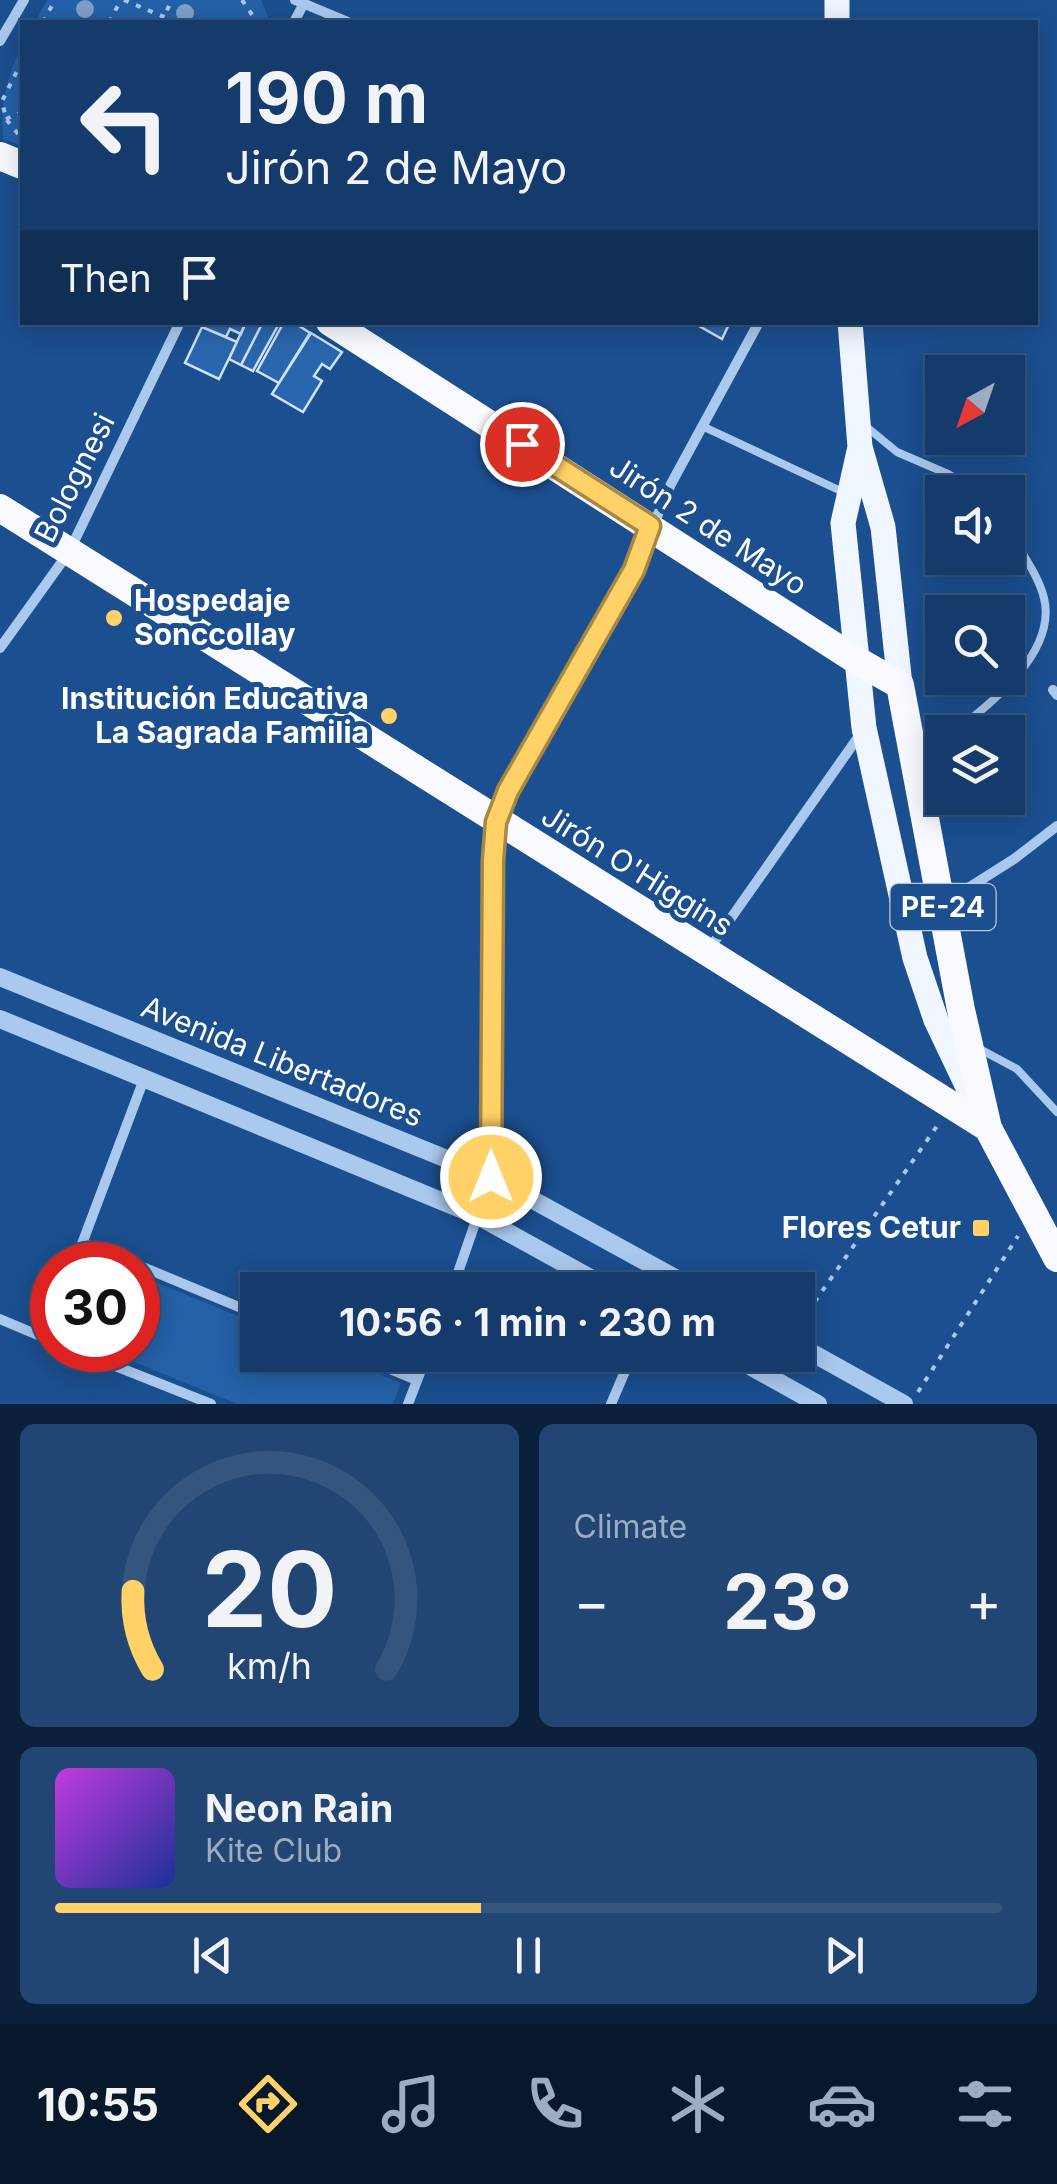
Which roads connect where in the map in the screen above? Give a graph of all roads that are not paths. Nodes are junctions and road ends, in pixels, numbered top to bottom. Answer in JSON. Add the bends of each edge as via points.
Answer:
{"nodes":[{"id":1,"x":24,"y":0,"type":"edge"},
{"id":2,"x":299,"y":2,"type":"edge"},
{"id":3,"x":322,"y":5,"type":"edge"},
{"id":4,"x":345,"y":20,"type":"edge"},
{"id":5,"x":0,"y":41,"type":"edge"},
{"id":6,"x":179,"y":325,"type":"edge"},
{"id":7,"x":337,"y":325,"type":"edge"},
{"id":8,"x":757,"y":325,"type":"edge"},
{"id":9,"x":850,"y":325,"type":"edge"},
{"id":10,"x":858,"y":420,"type":"junction"},
{"id":11,"x":702,"y":426,"type":"junction"},
{"id":12,"x":860,"y":447,"type":"junction"},
{"id":13,"x":950,"y":475,"type":"edge"},
{"id":14,"x":849,"y":495,"type":"junction"},
{"id":15,"x":0,"y":508,"type":"edge"},
{"id":16,"x":650,"y":526,"type":"junction"},
{"id":17,"x":69,"y":552,"type":"junction"},
{"id":18,"x":1025,"y":561,"type":"edge"},
{"id":19,"x":0,"y":648,"type":"edge"},
{"id":20,"x":856,"y":660,"type":"junction"},
{"id":21,"x":900,"y":685,"type":"junction"},
{"id":22,"x":975,"y":715,"type":"edge"},
{"id":23,"x":864,"y":728,"type":"junction"},
{"id":24,"x":925,"y":756,"type":"edge"},
{"id":25,"x":916,"y":764,"type":"junction"},
{"id":26,"x":496,"y":822,"type":"junction"},
{"id":27,"x":1057,"y":826,"type":"edge"},
{"id":28,"x":942,"y":904,"type":"junction"},
{"id":29,"x":706,"y":953,"type":"junction"},
{"id":30,"x":0,"y":977,"type":"edge"},
{"id":31,"x":0,"y":1018,"type":"edge"},
{"id":32,"x":968,"y":1042,"type":"junction"},
{"id":33,"x":144,"y":1078,"type":"junction"},
{"id":34,"x":1057,"y":1112,"type":"edge"},
{"id":35,"x":988,"y":1128,"type":"junction"},
{"id":36,"x":491,"y":1177,"type":"junction"},
{"id":37,"x":480,"y":1217,"type":"junction"},
{"id":38,"x":82,"y":1242,"type":"edge"},
{"id":39,"x":1057,"y":1258,"type":"edge"},
{"id":40,"x":459,"y":1272,"type":"edge"},
{"id":41,"x":579,"y":1272,"type":"edge"},
{"id":42,"x":665,"y":1272,"type":"edge"},
{"id":43,"x":160,"y":1274,"type":"edge"},
{"id":44,"x":240,"y":1307,"type":"edge"},
{"id":45,"x":0,"y":1319,"type":"edge"},
{"id":46,"x":30,"y":1332,"type":"edge"},
{"id":47,"x":815,"y":1354,"type":"edge"},
{"id":48,"x":130,"y":1372,"type":"edge"},
{"id":49,"x":398,"y":1372,"type":"edge"},
{"id":50,"x":421,"y":1372,"type":"edge"},
{"id":51,"x":625,"y":1372,"type":"edge"},
{"id":52,"x":761,"y":1372,"type":"edge"},
{"id":53,"x":418,"y":1380,"type":"junction"},
{"id":54,"x":209,"y":1404,"type":"edge"},
{"id":55,"x":408,"y":1404,"type":"edge"},
{"id":56,"x":611,"y":1404,"type":"edge"},
{"id":57,"x":818,"y":1404,"type":"edge"},
{"id":58,"x":907,"y":1404,"type":"edge"}],
"edges":[{"from":1,"to":5,"type":"street"},
{"from":2,"to":3,"type":"street"},
{"from":3,"to":4,"type":"street"},
{"from":6,"to":17,"type":"street","name":"Bolognesi"},
{"from":7,"to":16,"type":"highway","name":"Jirón 2 de Mayo","via":[[364,336]]},
{"from":8,"to":11,"type":"street"},
{"from":9,"to":10,"type":"main road"},
{"from":10,"to":12,"type":"main road"},
{"from":10,"to":13,"type":"lane","via":[[898,452]]},
{"from":11,"to":14,"type":"lane"},
{"from":11,"to":16,"type":"street"},
{"from":12,"to":14,"type":"main road"},
{"from":12,"to":21,"type":"main road","via":[[883,526]]},
{"from":14,"to":20,"type":"main road","via":[[843,523]]},
{"from":15,"to":17,"type":"highway","name":"Jirón O'Higgins"},
{"from":16,"to":20,"type":"highway","name":"Jirón 2 de Mayo"},
{"from":16,"to":26,"type":"street","via":[[634,570]]},
{"from":17,"to":19,"type":"street","name":"Bolognesi"},
{"from":17,"to":26,"type":"highway","name":"Jirón O'Higgins"},
{"from":18,"to":22,"type":"lane","via":[[1044,597],[1045,626],[1012,684]]},
{"from":20,"to":21,"type":"highway","name":"Jirón 2 de Mayo"},
{"from":20,"to":23,"type":"main road"},
{"from":21,"to":25,"type":"highway","number":"PE-24"},
{"from":23,"to":29,"type":"street"},
{"from":23,"to":35,"type":"main road","via":[[915,958],[936,1020]]},
{"from":24,"to":25,"type":"lane"},
{"from":25,"to":28,"type":"highway","number":"PE-24"},
{"from":26,"to":29,"type":"highway","name":"Jirón O'Higgins"},
{"from":26,"to":36,"type":"street"},
{"from":27,"to":28,"type":"street"},
{"from":28,"to":32,"type":"highway","number":"PE-24"},
{"from":29,"to":35,"type":"highway","name":"Jirón O'Higgins"},
{"from":30,"to":36,"type":"street","name":"Avenida Libertadores"},
{"from":31,"to":33,"type":"street"},
{"from":32,"to":34,"type":"lane","via":[[1017,1069]]},
{"from":32,"to":35,"type":"highway","number":"PE-24"},
{"from":33,"to":37,"type":"street"},
{"from":33,"to":38,"type":"street"},
{"from":35,"to":39,"type":"highway","number":"PE-24"},
{"from":36,"to":37,"type":"street"},
{"from":36,"to":42,"type":"street","name":"Avenida Libertadores"},
{"from":37,"to":40,"type":"street"},
{"from":37,"to":41,"type":"street"},
{"from":43,"to":44,"type":"street"},
{"from":45,"to":46,"type":"street"},
{"from":47,"to":58,"type":"street"},
{"from":48,"to":54,"type":"street"},
{"from":49,"to":53,"type":"street"},
{"from":50,"to":53,"type":"street"},
{"from":51,"to":56,"type":"street"},
{"from":52,"to":57,"type":"street"},
{"from":53,"to":55,"type":"street"}]}
